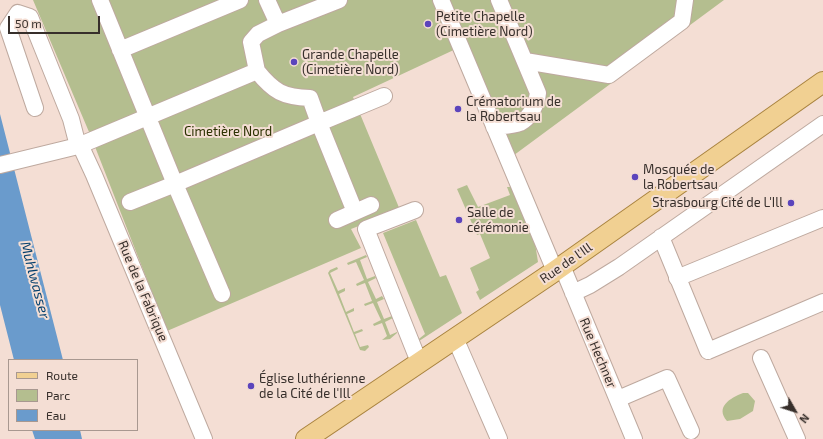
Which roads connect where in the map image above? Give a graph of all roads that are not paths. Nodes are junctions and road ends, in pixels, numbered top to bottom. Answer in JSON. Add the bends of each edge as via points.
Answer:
{"nodes":[{"id":1,"x":100,"y":0,"type":"edge"},
{"id":2,"x":240,"y":0,"type":"edge"},
{"id":3,"x":267,"y":0,"type":"edge"},
{"id":4,"x":338,"y":0,"type":"edge"},
{"id":5,"x":441,"y":0,"type":"edge"},
{"id":6,"x":499,"y":0,"type":"edge"},
{"id":7,"x":685,"y":0,"type":"edge"},
{"id":8,"x":278,"y":24,"type":"junction"},
{"id":9,"x":120,"y":50,"type":"junction"},
{"id":10,"x":525,"y":61,"type":"junction"},
{"id":11,"x":257,"y":71,"type":"junction"},
{"id":12,"x":823,"y":82,"type":"edge"},
{"id":13,"x":384,"y":96,"type":"dead end"},
{"id":14,"x":35,"y":108,"type":"dead end"},
{"id":15,"x":148,"y":117,"type":"junction"},
{"id":16,"x":319,"y":123,"type":"junction"},
{"id":17,"x":823,"y":124,"type":"edge"},
{"id":18,"x":494,"y":127,"type":"junction"},
{"id":19,"x":78,"y":146,"type":"junction"},
{"id":20,"x":0,"y":165,"type":"edge"},
{"id":21,"x":175,"y":184,"type":"junction"},
{"id":22,"x":130,"y":202,"type":"dead end"},
{"id":23,"x":371,"y":206,"type":"dead end"},
{"id":24,"x":415,"y":210,"type":"dead end"},
{"id":25,"x":355,"y":212,"type":"junction"},
{"id":26,"x":823,"y":218,"type":"edge"},
{"id":27,"x":337,"y":220,"type":"dead end"},
{"id":28,"x":661,"y":237,"type":"junction"},
{"id":29,"x":558,"y":268,"type":"junction"},
{"id":30,"x":677,"y":278,"type":"junction"},
{"id":31,"x":573,"y":293,"type":"junction"},
{"id":32,"x":222,"y":294,"type":"dead end"},
{"id":33,"x":823,"y":302,"type":"edge"},
{"id":34,"x":455,"y":338,"type":"junction"},
{"id":35,"x":761,"y":358,"type":"dead end"},
{"id":36,"x":419,"y":362,"type":"junction"},
{"id":37,"x":618,"y":399,"type":"junction"},
{"id":38,"x":691,"y":431,"type":"dead end"},
{"id":39,"x":204,"y":439,"type":"edge"},
{"id":40,"x":306,"y":439,"type":"edge"},
{"id":41,"x":499,"y":439,"type":"edge"},
{"id":42,"x":634,"y":439,"type":"edge"},
{"id":43,"x":797,"y":439,"type":"edge"}],
"edges":[{"from":1,"to":9,"type":"street"},
{"from":2,"to":9,"type":"street"},
{"from":3,"to":8,"type":"street"},
{"from":4,"to":8,"type":"street"},
{"from":5,"to":18,"type":"street","name":"Rue Hechner"},
{"from":6,"to":10,"type":"street"},
{"from":7,"to":10,"type":"street","via":[[682,21],[609,75]]},
{"from":8,"to":11,"type":"street","via":[[258,34],[251,42]]},
{"from":9,"to":15,"type":"street"},
{"from":10,"to":18,"type":"street","via":[[538,93],[532,112],[520,123]]},
{"from":11,"to":15,"type":"street"},
{"from":11,"to":16,"type":"street","via":[[270,87],[286,95],[310,98]]},
{"from":12,"to":29,"type":"main road","name":"Rue de l'Ill"},
{"from":13,"to":16,"type":"street"},
{"from":14,"to":19,"type":"street","name":"Rue de la Fabrique","via":[[8,28],[18,13],[30,17],[72,119]]},
{"from":15,"to":19,"type":"street"},
{"from":15,"to":21,"type":"street"},
{"from":16,"to":21,"type":"street"},
{"from":16,"to":25,"type":"street"},
{"from":17,"to":28,"type":"street"},
{"from":18,"to":29,"type":"street","name":"Rue Hechner"},
{"from":19,"to":20,"type":"street"},
{"from":19,"to":39,"type":"street","name":"Rue de la Fabrique","via":[[82,148],[94,175]]},
{"from":21,"to":22,"type":"street"},
{"from":21,"to":32,"type":"street"},
{"from":23,"to":25,"type":"street"},
{"from":24,"to":36,"type":"street","via":[[366,229]]},
{"from":25,"to":27,"type":"street"},
{"from":26,"to":30,"type":"street"},
{"from":28,"to":30,"type":"street"},
{"from":28,"to":31,"type":"street","via":[[619,267]]},
{"from":29,"to":31,"type":"street","name":"Rue Hechner"},
{"from":29,"to":34,"type":"main road","name":"Rue de l'Ill"},
{"from":30,"to":33,"type":"street","via":[[708,351]]},
{"from":31,"to":37,"type":"street","name":"Rue Hechner"},
{"from":34,"to":36,"type":"main road","name":"Rue de l'Ill"},
{"from":34,"to":41,"type":"street"},
{"from":35,"to":43,"type":"street"},
{"from":36,"to":40,"type":"main road","name":"Rue de l'Ill"},
{"from":37,"to":38,"type":"street","via":[[667,378]]},
{"from":37,"to":42,"type":"street","name":"Rue Hechner"}]}
